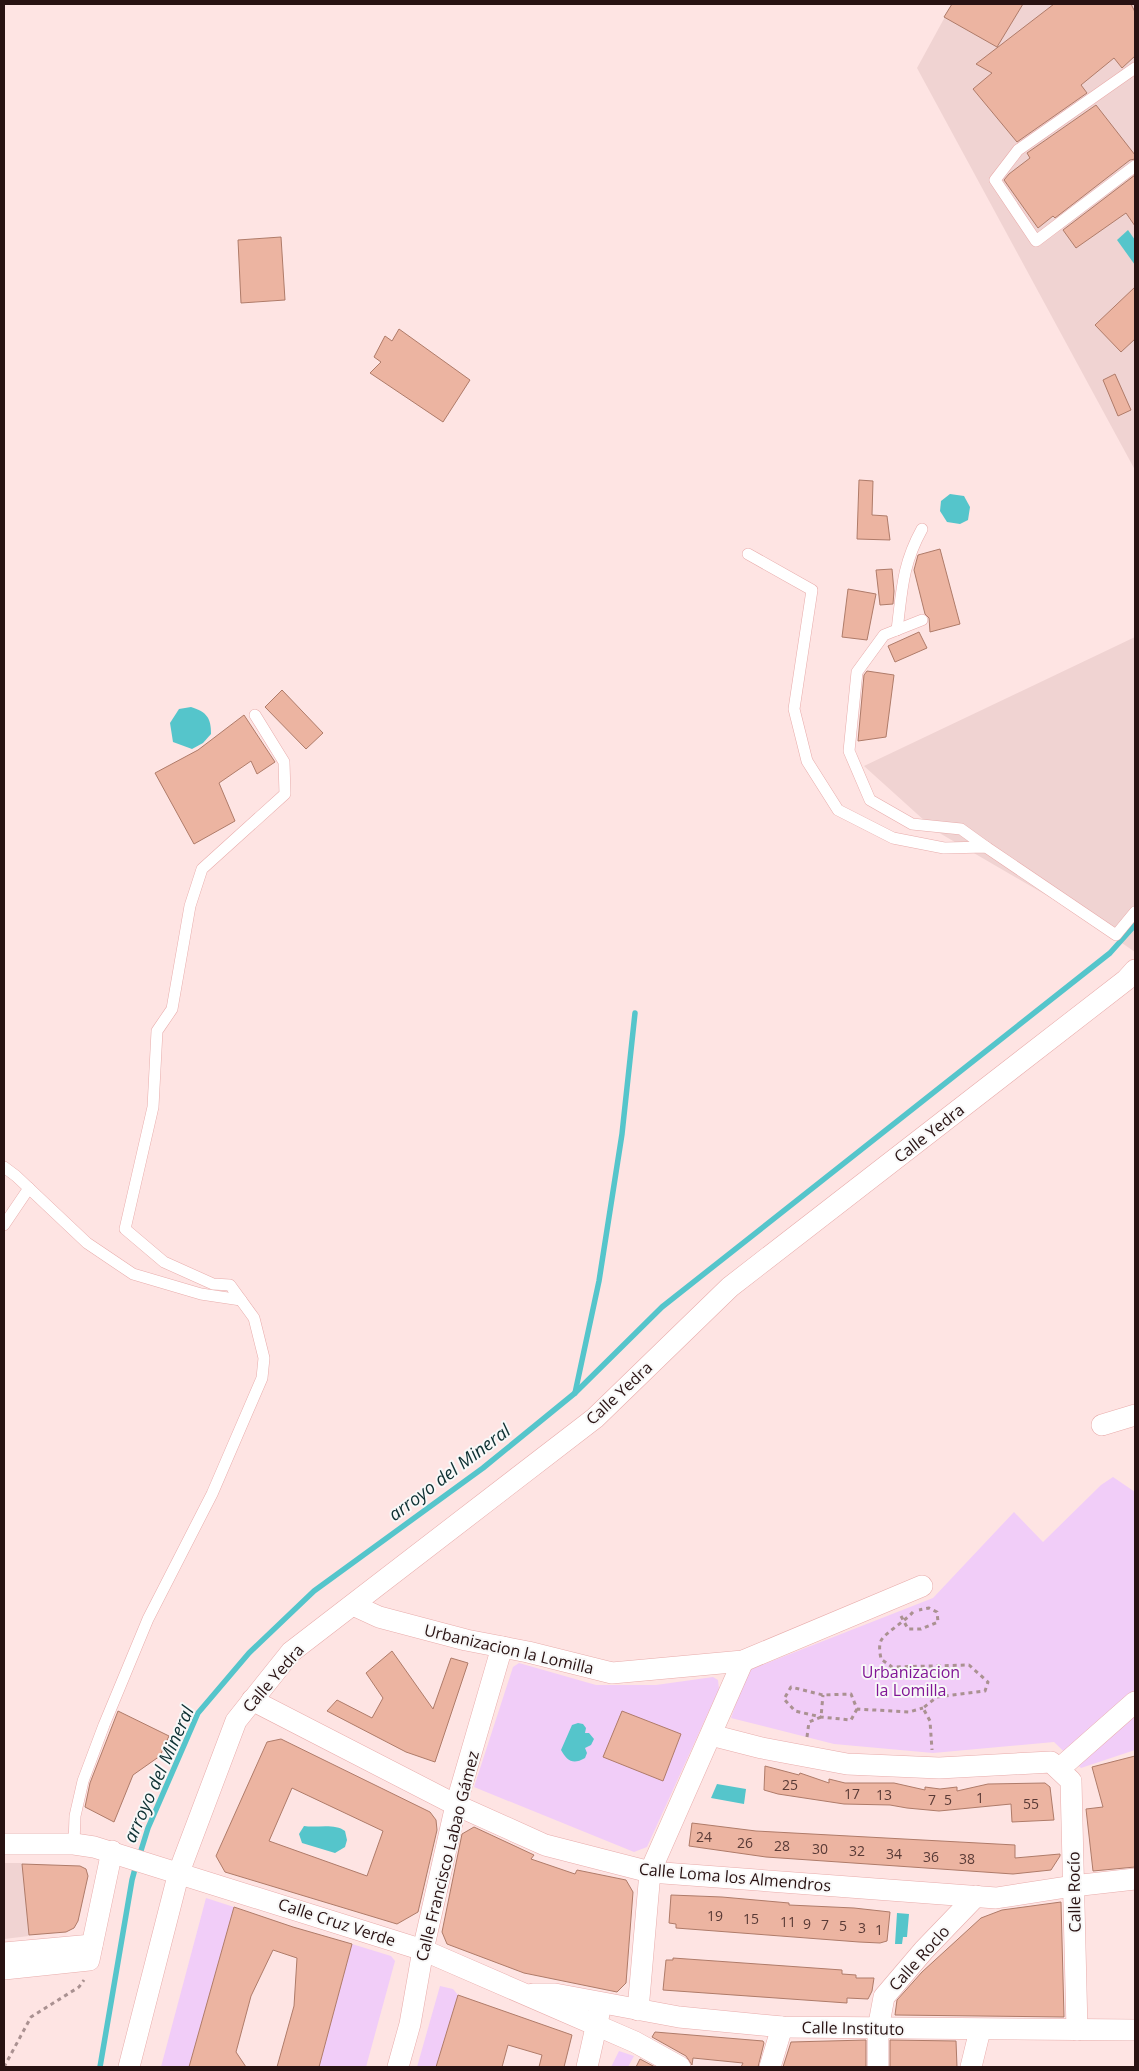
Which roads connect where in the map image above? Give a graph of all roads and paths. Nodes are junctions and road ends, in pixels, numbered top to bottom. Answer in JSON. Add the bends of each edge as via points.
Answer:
{"nodes":[{"id":1,"x":1135,"y":68,"type":"edge"},
{"id":2,"x":1135,"y":166,"type":"edge"},
{"id":3,"x":922,"y":529,"type":"dead end"},
{"id":4,"x":748,"y":554,"type":"dead end"},
{"id":5,"x":922,"y":620,"type":"dead end"},
{"id":6,"x":897,"y":630,"type":"junction"},
{"id":7,"x":255,"y":715,"type":"dead end"},
{"id":8,"x":986,"y":847,"type":"junction"},
{"id":9,"x":1135,"y":912,"type":"edge"},
{"id":10,"x":1135,"y":970,"type":"edge"},
{"id":11,"x":4,"y":1167,"type":"edge"},
{"id":12,"x":29,"y":1188,"type":"junction"},
{"id":13,"x":4,"y":1225,"type":"edge"},
{"id":14,"x":241,"y":1300,"type":"junction"},
{"id":15,"x":1135,"y":1416,"type":"edge"},
{"id":16,"x":1102,"y":1425,"type":"dead end"},
{"id":17,"x":922,"y":1586,"type":"dead end"},
{"id":18,"x":889,"y":1602,"type":"junction"},
{"id":19,"x":353,"y":1605,"type":"junction"},
{"id":20,"x":904,"y":1622,"type":"junction"},
{"id":21,"x":502,"y":1647,"type":"junction"},
{"id":22,"x":743,"y":1661,"type":"junction"},
{"id":23,"x":823,"y":1695,"type":"junction"},
{"id":24,"x":252,"y":1700,"type":"junction"},
{"id":25,"x":1135,"y":1702,"type":"edge"},
{"id":26,"x":923,"y":1708,"type":"junction"},
{"id":27,"x":857,"y":1709,"type":"junction"},
{"id":28,"x":821,"y":1717,"type":"junction"},
{"id":29,"x":711,"y":1735,"type":"junction"},
{"id":30,"x":804,"y":1756,"type":"junction"},
{"id":31,"x":1055,"y":1765,"type":"junction"},
{"id":32,"x":933,"y":1768,"type":"junction"},
{"id":33,"x":456,"y":1805,"type":"junction"},
{"id":34,"x":4,"y":1844,"type":"edge"},
{"id":35,"x":74,"y":1844,"type":"junction"},
{"id":36,"x":112,"y":1851,"type":"junction"},
{"id":37,"x":179,"y":1872,"type":"junction"},
{"id":38,"x":650,"y":1872,"type":"junction"},
{"id":39,"x":1135,"y":1880,"type":"edge"},
{"id":40,"x":1073,"y":1886,"type":"junction"},
{"id":41,"x":976,"y":1896,"type":"junction"},
{"id":42,"x":422,"y":1950,"type":"junction"},
{"id":43,"x":90,"y":1952,"type":"junction"},
{"id":44,"x":4,"y":1954,"type":"edge"},
{"id":45,"x":4,"y":1969,"type":"edge"},
{"id":46,"x":618,"y":2017,"type":"junction"},
{"id":47,"x":782,"y":2027,"type":"junction"},
{"id":48,"x":878,"y":2029,"type":"junction"},
{"id":49,"x":980,"y":2030,"type":"junction"},
{"id":50,"x":1077,"y":2030,"type":"junction"},
{"id":51,"x":1135,"y":2030,"type":"edge"},
{"id":52,"x":4,"y":2067,"type":"edge"},
{"id":53,"x":129,"y":2067,"type":"edge"},
{"id":54,"x":398,"y":2067,"type":"edge"},
{"id":55,"x":587,"y":2067,"type":"edge"},
{"id":56,"x":680,"y":2067,"type":"edge"},
{"id":57,"x":770,"y":2067,"type":"edge"},
{"id":58,"x":878,"y":2067,"type":"edge"},
{"id":59,"x":970,"y":2067,"type":"edge"}],
"edges":[{"from":1,"to":2,"type":"lane","via":[[1018,150],[995,180],[1036,241]]},
{"from":3,"to":6,"type":"lane","via":[[905,567]]},
{"from":4,"to":8,"type":"lane","via":[[812,590],[794,709],[807,761],[838,810],[893,838],[944,848]]},
{"from":5,"to":6,"type":"lane"},
{"from":6,"to":8,"type":"lane","via":[[884,635],[857,672],[849,751],[870,800],[912,824],[961,829]]},
{"from":7,"to":14,"type":"lane","via":[[284,762],[284,794],[202,869],[190,906],[172,1009],[157,1031],[153,1107],[125,1229],[164,1262],[213,1284],[230,1285]]},
{"from":8,"to":9,"type":"lane","via":[[1116,935]]},
{"from":10,"to":19,"type":"street","name":"Calle Yedra","via":[[730,1287],[595,1418]]},
{"from":11,"to":12,"type":"lane"},
{"from":12,"to":13,"type":"lane"},
{"from":12,"to":14,"type":"lane","via":[[87,1243],[133,1274],[201,1294]]},
{"from":14,"to":35,"type":"lane","via":[[254,1318],[264,1358],[262,1378],[212,1494],[148,1619],[104,1725],[83,1781],[75,1816]]},
{"from":15,"to":16,"type":"street"},
{"from":17,"to":18,"type":"street","name":"Urbanizacion la Lomilla"},
{"from":18,"to":20,"type":"path"},
{"from":18,"to":22,"type":"street","name":"Urbanizacion la Lomilla"},
{"from":19,"to":21,"type":"street","name":"Urbanizacion la Lomilla","via":[[379,1617]]},
{"from":19,"to":24,"type":"street","name":"Calle Yedra","via":[[291,1652]]},
{"from":20,"to":20,"type":"path","via":[[908,1629],[921,1629],[938,1622],[937,1612],[930,1608],[914,1611]]},
{"from":20,"to":26,"type":"path","via":[[882,1639],[879,1648],[881,1659],[892,1667],[969,1664],[988,1682],[985,1692],[937,1697]]},
{"from":21,"to":22,"type":"street","name":"Urbanizacion la Lomilla","via":[[612,1673]]},
{"from":21,"to":33,"type":"street","name":"Calle Francisco Labao Gámez"},
{"from":22,"to":29,"type":"street"},
{"from":23,"to":27,"type":"path","via":[[852,1694]]},
{"from":23,"to":28,"type":"path"},
{"from":23,"to":28,"type":"path","via":[[791,1687],[784,1699],[795,1711]]},
{"from":24,"to":33,"type":"street","name":"Calle Loma los Almendros"},
{"from":24,"to":37,"type":"street","name":"Calle Yedra","via":[[236,1721]]},
{"from":25,"to":31,"type":"street"},
{"from":26,"to":27,"type":"path","via":[[909,1712]]},
{"from":26,"to":32,"type":"path","via":[[930,1721]]},
{"from":27,"to":28,"type":"path","via":[[852,1720]]},
{"from":28,"to":30,"type":"path","via":[[809,1722]]},
{"from":29,"to":30,"type":"street"},
{"from":29,"to":38,"type":"street"},
{"from":30,"to":32,"type":"street","via":[[847,1764]]},
{"from":31,"to":32,"type":"street"},
{"from":31,"to":40,"type":"street","name":"Calle Rocío","via":[[1071,1781]]},
{"from":33,"to":38,"type":"street","name":"Calle Loma los Almendros","via":[[545,1845]]},
{"from":33,"to":42,"type":"street","name":"Calle Francisco Labao Gámez"},
{"from":34,"to":35,"type":"street","name":"Calle Cruz Verde"},
{"from":35,"to":36,"type":"street","name":"Calle Cruz Verde"},
{"from":36,"to":37,"type":"street","name":"Calle Cruz Verde"},
{"from":36,"to":43,"type":"street"},
{"from":37,"to":42,"type":"street","name":"Calle Cruz Verde"},
{"from":37,"to":53,"type":"street","name":"Calle Yedra"},
{"from":38,"to":41,"type":"street","name":"Calle Loma los Almendros"},
{"from":38,"to":46,"type":"street"},
{"from":39,"to":40,"type":"street","name":"Calle Loma los Almendros"},
{"from":40,"to":41,"type":"street","name":"Calle Loma los Almendros","via":[[996,1898]]},
{"from":40,"to":50,"type":"street","name":"Calle Rocío"},
{"from":41,"to":48,"type":"street","name":"Calle Roclo","via":[[884,1997]]},
{"from":42,"to":46,"type":"street","name":"Calle Cruz Verde","via":[[518,1993]]},
{"from":42,"to":54,"type":"street","name":"Calle Francisco Labao Gámez","via":[[410,2024]]},
{"from":43,"to":44,"type":"street"},
{"from":43,"to":45,"type":"street"},
{"from":43,"to":52,"type":"path","via":[[87,1976],[79,1987],[31,2017]]},
{"from":46,"to":47,"type":"street","name":"Calle Instituto"},
{"from":46,"to":55,"type":"street"},
{"from":46,"to":56,"type":"street","name":"Calle Cruz Verde"},
{"from":47,"to":48,"type":"street","name":"Calle Instituto"},
{"from":47,"to":57,"type":"street"},
{"from":48,"to":49,"type":"street","name":"Calle Instituto"},
{"from":48,"to":58,"type":"street","name":"Calle Roclo"},
{"from":49,"to":50,"type":"street","name":"Calle Instituto"},
{"from":49,"to":59,"type":"street"},
{"from":50,"to":51,"type":"street","name":"Calle Instituto"}]}
